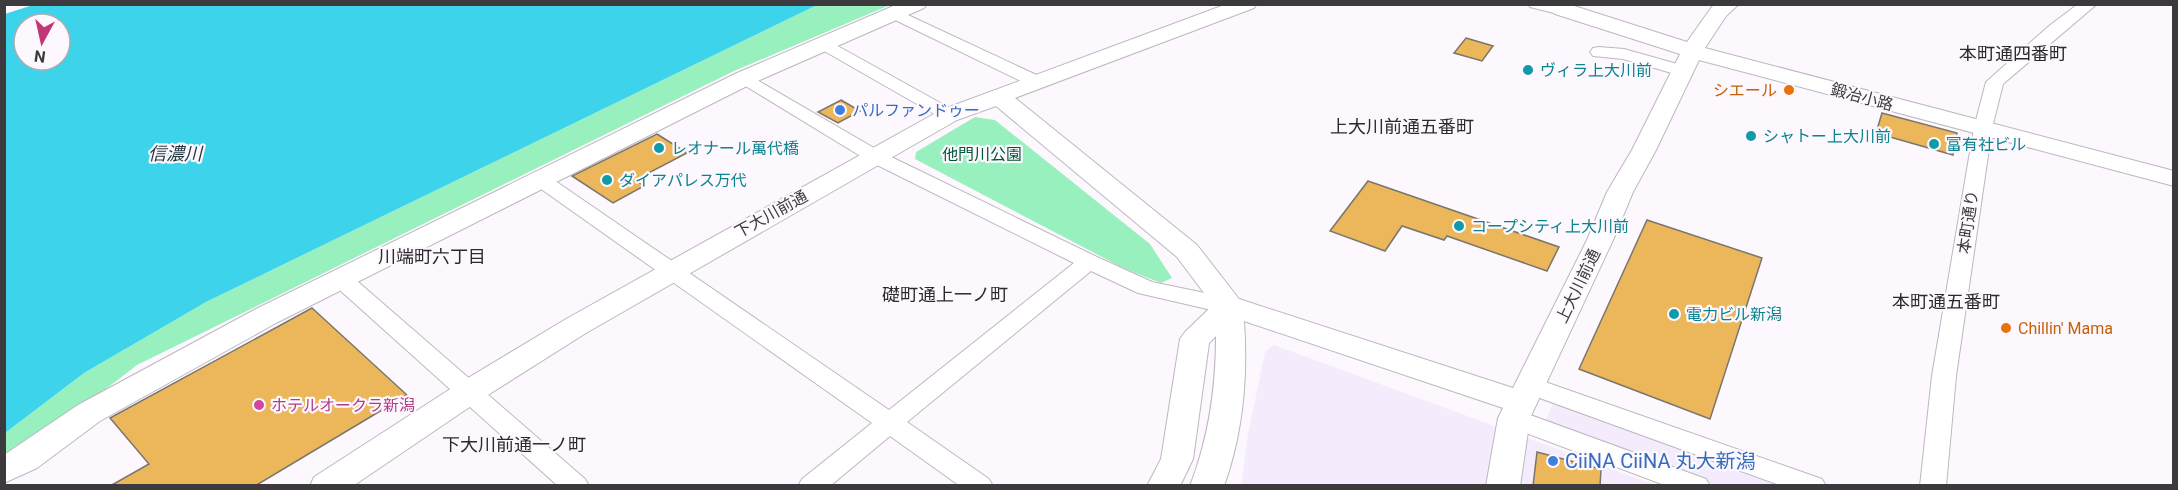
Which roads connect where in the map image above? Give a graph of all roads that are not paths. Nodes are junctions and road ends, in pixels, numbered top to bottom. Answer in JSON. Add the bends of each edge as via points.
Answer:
{"nodes":[{"id":1,"x":1247,"y":4,"type":"edge"},
{"id":2,"x":1536,"y":4,"type":"edge"},
{"id":3,"x":1729,"y":4,"type":"edge"},
{"id":4,"x":2089,"y":4,"type":"edge"},
{"id":5,"x":1558,"y":7,"type":"edge"},
{"id":6,"x":906,"y":9,"type":"edge"},
{"id":7,"x":1198,"y":11,"type":"edge"},
{"id":8,"x":825,"y":44,"type":"junction"},
{"id":9,"x":1599,"y":52,"type":"dead end"},
{"id":10,"x":1687,"y":61,"type":"junction"},
{"id":11,"x":745,"y":78,"type":"junction"},
{"id":12,"x":1037,"y":82,"type":"junction"},
{"id":13,"x":998,"y":96,"type":"junction"},
{"id":14,"x":949,"y":115,"type":"junction"},
{"id":15,"x":1983,"y":128,"type":"junction"},
{"id":16,"x":874,"y":156,"type":"junction"},
{"id":17,"x":2174,"y":179,"type":"edge"},
{"id":18,"x":541,"y":180,"type":"junction"},
{"id":19,"x":1089,"y":262,"type":"junction"},
{"id":20,"x":671,"y":271,"type":"junction"},
{"id":21,"x":341,"y":279,"type":"junction"},
{"id":22,"x":1228,"y":306,"type":"junction"},
{"id":23,"x":469,"y":392,"type":"junction"},
{"id":24,"x":1523,"y":402,"type":"junction"},
{"id":25,"x":890,"y":423,"type":"junction"},
{"id":26,"x":4,"y":470,"type":"edge"},
{"id":27,"x":326,"y":486,"type":"edge"},
{"id":28,"x":576,"y":486,"type":"edge"},
{"id":29,"x":812,"y":486,"type":"edge"},
{"id":30,"x":980,"y":486,"type":"edge"},
{"id":31,"x":1163,"y":486,"type":"edge"},
{"id":32,"x":1207,"y":486,"type":"edge"},
{"id":33,"x":1503,"y":486,"type":"edge"},
{"id":34,"x":1697,"y":486,"type":"edge"},
{"id":35,"x":1813,"y":486,"type":"edge"},
{"id":36,"x":1933,"y":486,"type":"edge"}],
"edges":[{"from":1,"to":7,"type":"street","name":"下大川前通"},
{"from":2,"to":5,"type":"street"},
{"from":3,"to":10,"type":"street","name":"上大川前通","via":[[1718,12]]},
{"from":4,"to":15,"type":"street","name":"本町通り","via":[[1995,82]]},
{"from":5,"to":10,"type":"street","name":"鍛冶小路"},
{"from":6,"to":8,"type":"street"},
{"from":6,"to":12,"type":"street"},
{"from":7,"to":12,"type":"street","name":"下大川前通"},
{"from":8,"to":11,"type":"street"},
{"from":8,"to":14,"type":"street"},
{"from":9,"to":10,"type":"street"},
{"from":10,"to":15,"type":"street","name":"鍛冶小路"},
{"from":10,"to":24,"type":"street","name":"上大川前通","via":[[1620,192]]},
{"from":11,"to":16,"type":"street"},
{"from":11,"to":18,"type":"street"},
{"from":12,"to":13,"type":"street","name":"下大川前通"},
{"from":13,"to":14,"type":"street","name":"下大川前通"},
{"from":13,"to":22,"type":"street","via":[[1187,251]]},
{"from":14,"to":16,"type":"street","name":"下大川前通"},
{"from":15,"to":17,"type":"street","name":"鍛冶小路"},
{"from":15,"to":36,"type":"street","name":"本町通り","via":[[1944,376]]},
{"from":16,"to":19,"type":"street"},
{"from":16,"to":20,"type":"street","name":"下大川前通"},
{"from":18,"to":20,"type":"street"},
{"from":18,"to":21,"type":"street"},
{"from":19,"to":22,"type":"street","via":[[1146,288]]},
{"from":19,"to":25,"type":"street"},
{"from":20,"to":23,"type":"street","name":"下大川前通"},
{"from":20,"to":25,"type":"street"},
{"from":21,"to":23,"type":"street"},
{"from":21,"to":26,"type":"street","via":[[89,413]]},
{"from":22,"to":24,"type":"street"},
{"from":22,"to":31,"type":"street","via":[[1195,339],[1177,459]]},
{"from":22,"to":32,"type":"street","via":[[1232,345],[1224,422]]},
{"from":23,"to":27,"type":"street","name":"下大川前通"},
{"from":23,"to":28,"type":"street"},
{"from":24,"to":33,"type":"street","name":"上大川前通"},
{"from":24,"to":34,"type":"street"},
{"from":24,"to":35,"type":"street"},
{"from":25,"to":29,"type":"street"},
{"from":25,"to":30,"type":"street"}]}
